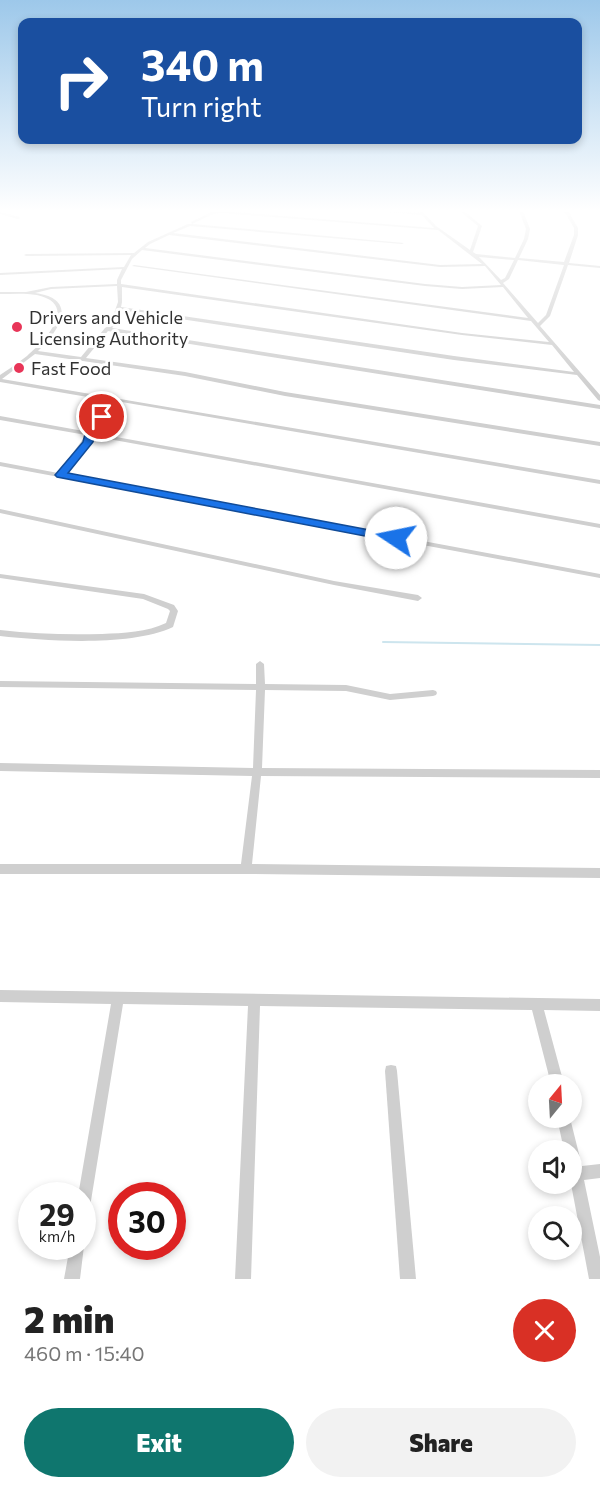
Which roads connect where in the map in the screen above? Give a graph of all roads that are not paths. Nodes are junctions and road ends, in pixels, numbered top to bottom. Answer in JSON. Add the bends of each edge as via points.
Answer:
{"nodes":[{"id":1,"x":68,"y":271,"type":"edge"},
{"id":2,"x":123,"y":271,"type":"edge"},
{"id":3,"x":169,"y":271,"type":"edge"},
{"id":4,"x":312,"y":271,"type":"edge"},
{"id":5,"x":490,"y":271,"type":"edge"},
{"id":6,"x":510,"y":271,"type":"edge"},
{"id":7,"x":563,"y":271,"type":"edge"},
{"id":8,"x":0,"y":274,"type":"edge"},
{"id":9,"x":502,"y":284,"type":"junction"},
{"id":10,"x":120,"y":285,"type":"junction"},
{"id":11,"x":26,"y":292,"type":"junction"},
{"id":12,"x":0,"y":293,"type":"edge"},
{"id":13,"x":118,"y":308,"type":"junction"},
{"id":14,"x":533,"y":320,"type":"junction"},
{"id":15,"x":538,"y":325,"type":"junction"},
{"id":16,"x":106,"y":329,"type":"junction"},
{"id":17,"x":555,"y":344,"type":"junction"},
{"id":18,"x":33,"y":352,"type":"junction"},
{"id":19,"x":83,"y":358,"type":"junction"},
{"id":20,"x":580,"y":374,"type":"junction"},
{"id":21,"x":1,"y":376,"type":"edge"},
{"id":22,"x":600,"y":399,"type":"edge"},
{"id":23,"x":114,"y":400,"type":"junction"},
{"id":24,"x":600,"y":407,"type":"edge"},
{"id":25,"x":0,"y":418,"type":"edge"},
{"id":26,"x":90,"y":434,"type":"junction"},
{"id":27,"x":600,"y":444,"type":"edge"},
{"id":28,"x":0,"y":464,"type":"edge"},
{"id":29,"x":60,"y":475,"type":"junction"},
{"id":30,"x":600,"y":482,"type":"edge"},
{"id":31,"x":0,"y":511,"type":"edge"},
{"id":32,"x":600,"y":526,"type":"edge"},
{"id":33,"x":0,"y":576,"type":"edge"},
{"id":34,"x":600,"y":576,"type":"edge"},
{"id":35,"x":418,"y":598,"type":"dead end"},
{"id":36,"x":0,"y":633,"type":"edge"},
{"id":37,"x":260,"y":664,"type":"dead end"},
{"id":38,"x":0,"y":684,"type":"edge"},
{"id":39,"x":261,"y":686,"type":"junction"},
{"id":40,"x":433,"y":693,"type":"dead end"},
{"id":41,"x":0,"y":767,"type":"edge"},
{"id":42,"x":257,"y":772,"type":"junction"},
{"id":43,"x":600,"y":774,"type":"edge"},
{"id":44,"x":0,"y":869,"type":"edge"},
{"id":45,"x":246,"y":869,"type":"junction"},
{"id":46,"x":600,"y":873,"type":"edge"},
{"id":47,"x":0,"y":996,"type":"edge"},
{"id":48,"x":118,"y":998,"type":"junction"},
{"id":49,"x":254,"y":1002,"type":"junction"},
{"id":50,"x":537,"y":1005,"type":"junction"},
{"id":51,"x":600,"y":1005,"type":"edge"},
{"id":52,"x":392,"y":1071,"type":"dead end"},
{"id":53,"x":554,"y":1074,"type":"edge"},
{"id":54,"x":600,"y":1172,"type":"edge"},
{"id":55,"x":582,"y":1174,"type":"edge"},
{"id":56,"x":87,"y":1182,"type":"edge"},
{"id":57,"x":580,"y":1194,"type":"edge"},
{"id":58,"x":75,"y":1260,"type":"edge"},
{"id":59,"x":72,"y":1279,"type":"edge"},
{"id":60,"x":243,"y":1279,"type":"edge"},
{"id":61,"x":408,"y":1279,"type":"edge"},
{"id":62,"x":597,"y":1279,"type":"edge"}],
"edges":[{"from":1,"to":8,"type":"street"},
{"from":2,"to":10,"type":"street"},
{"from":3,"to":14,"type":"street"},
{"from":4,"to":9,"type":"street","via":[[462,288]]},
{"from":5,"to":9,"type":"street"},
{"from":6,"to":9,"type":"street"},
{"from":7,"to":15,"type":"street","via":[[548,316]]},
{"from":9,"to":14,"type":"street"},
{"from":10,"to":11,"type":"street"},
{"from":10,"to":13,"type":"street"},
{"from":10,"to":17,"type":"street"},
{"from":11,"to":12,"type":"street"},
{"from":11,"to":18,"type":"street","via":[[53,298],[61,309],[57,324]]},
{"from":13,"to":16,"type":"street","via":[[112,326]]},
{"from":13,"to":20,"type":"street"},
{"from":14,"to":15,"type":"street"},
{"from":15,"to":17,"type":"street"},
{"from":16,"to":19,"type":"street"},
{"from":16,"to":24,"type":"street"},
{"from":17,"to":20,"type":"street"},
{"from":18,"to":19,"type":"street"},
{"from":18,"to":21,"type":"street"},
{"from":19,"to":27,"type":"street"},
{"from":20,"to":22,"type":"street"},
{"from":21,"to":23,"type":"street"},
{"from":23,"to":26,"type":"street"},
{"from":23,"to":30,"type":"street"},
{"from":25,"to":26,"type":"street"},
{"from":26,"to":29,"type":"street"},
{"from":26,"to":32,"type":"street"},
{"from":28,"to":29,"type":"street"},
{"from":29,"to":34,"type":"street"},
{"from":31,"to":35,"type":"street"},
{"from":33,"to":36,"type":"street","via":[[144,597],[174,611],[170,625],[151,632],[56,638]]},
{"from":37,"to":39,"type":"street"},
{"from":38,"to":39,"type":"street"},
{"from":39,"to":40,"type":"street","via":[[346,688],[390,697]]},
{"from":39,"to":42,"type":"street"},
{"from":41,"to":42,"type":"street"},
{"from":42,"to":43,"type":"street"},
{"from":42,"to":45,"type":"street"},
{"from":44,"to":45,"type":"street"},
{"from":45,"to":46,"type":"street"},
{"from":47,"to":48,"type":"street"},
{"from":48,"to":49,"type":"street"},
{"from":48,"to":56,"type":"street"},
{"from":49,"to":50,"type":"street"},
{"from":49,"to":60,"type":"street"},
{"from":50,"to":51,"type":"street"},
{"from":50,"to":53,"type":"street"},
{"from":52,"to":61,"type":"street"},
{"from":54,"to":55,"type":"street"},
{"from":57,"to":62,"type":"street"},
{"from":58,"to":59,"type":"street"}]}
